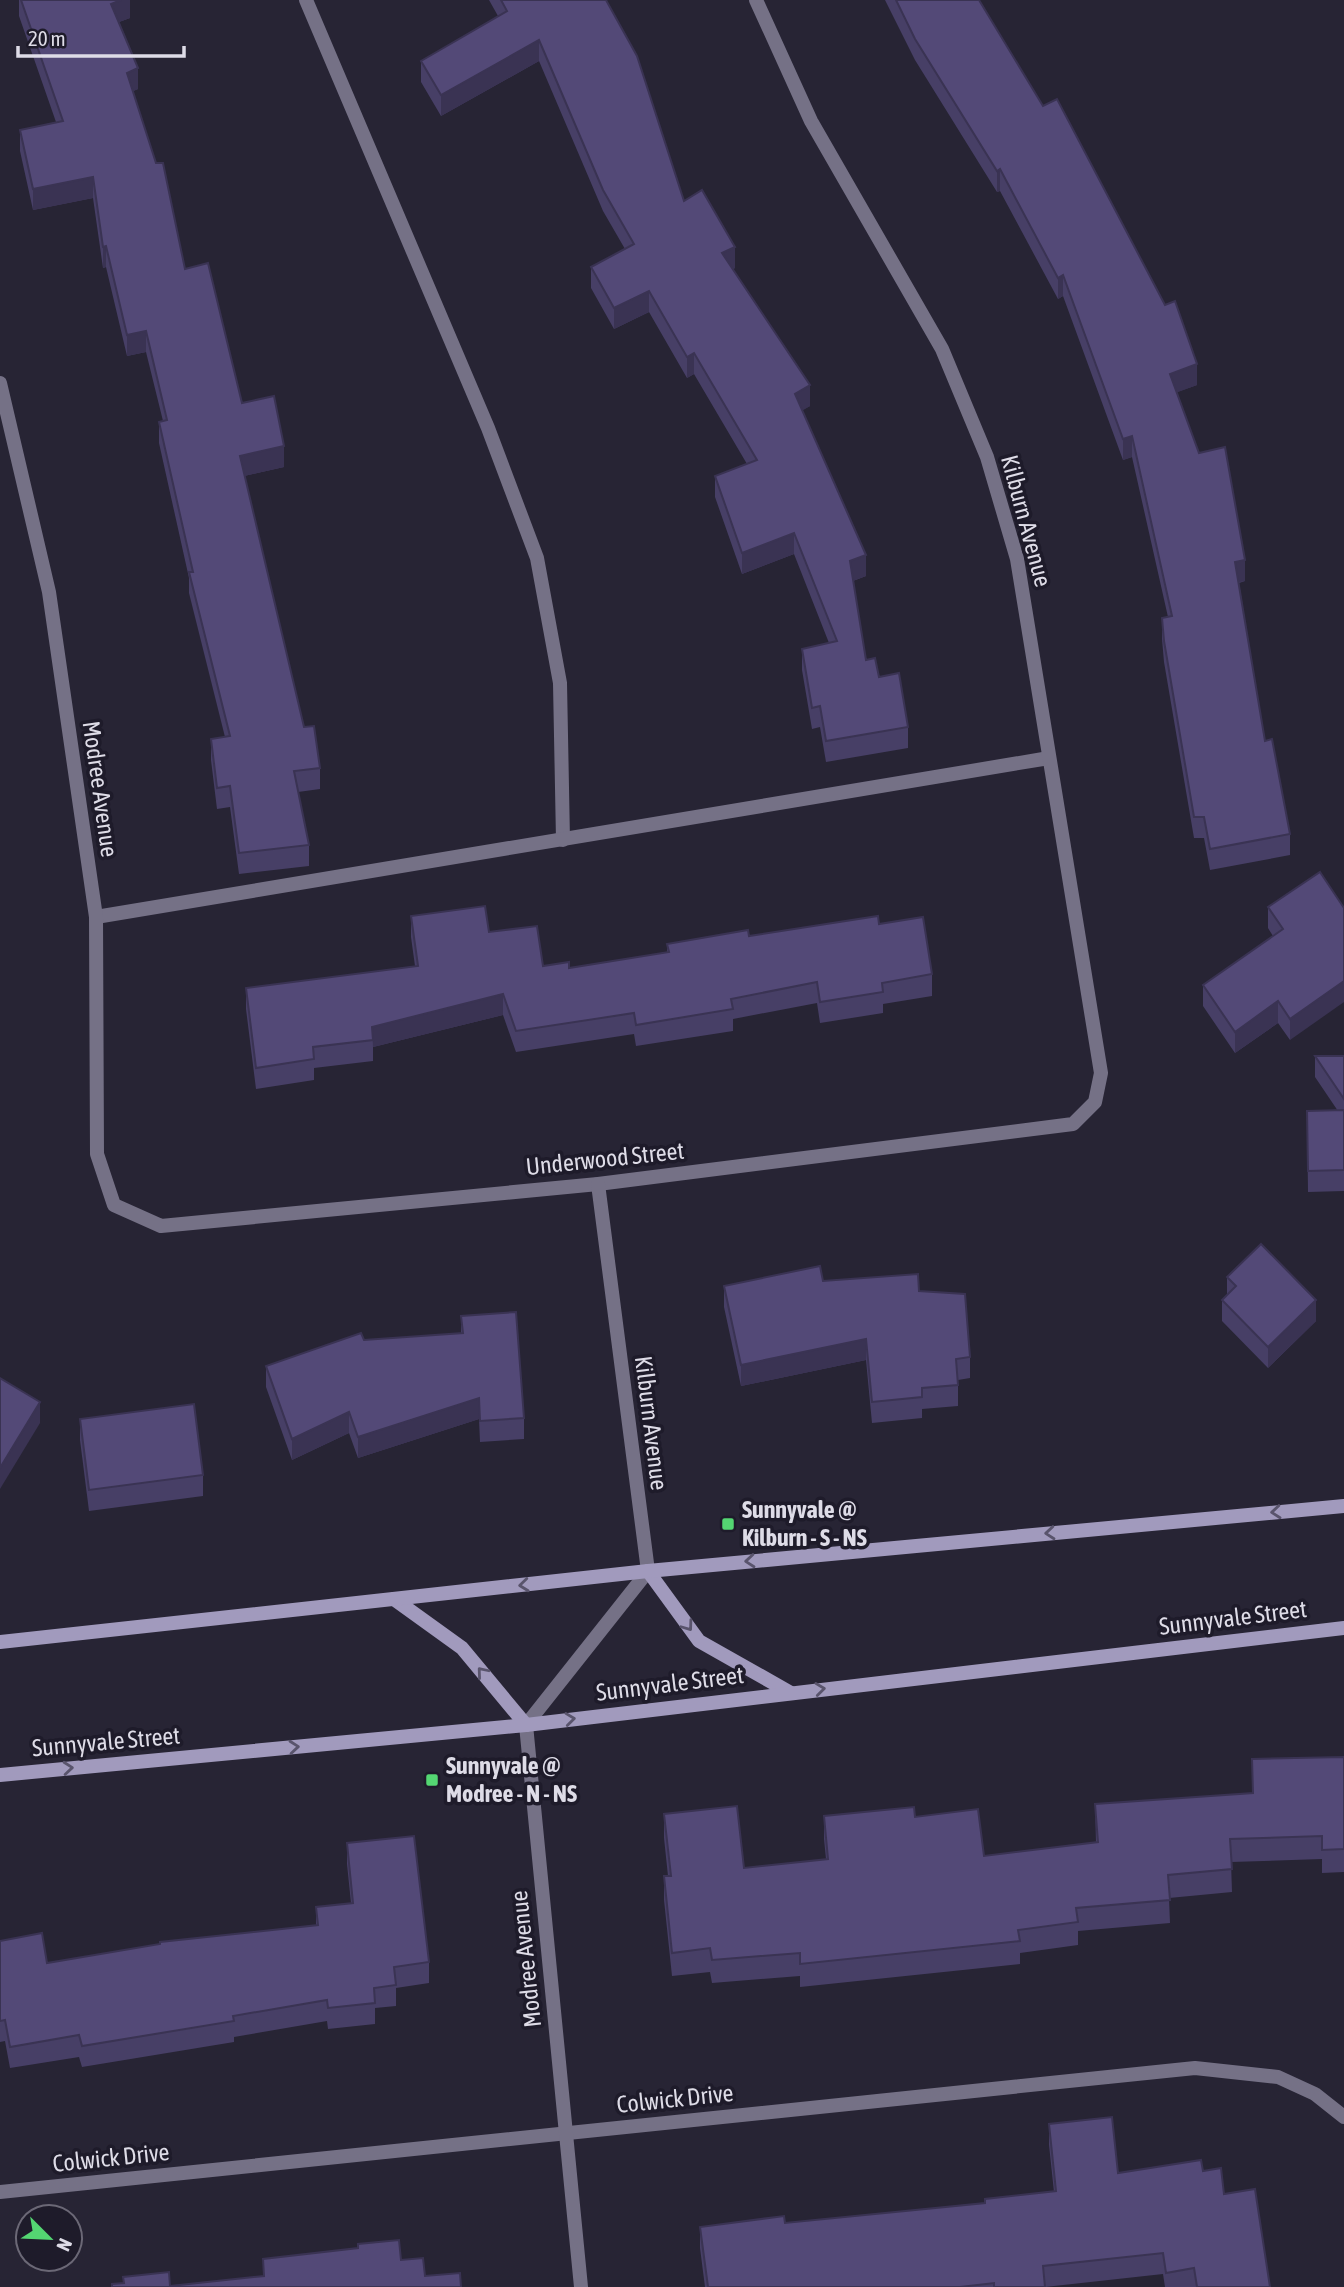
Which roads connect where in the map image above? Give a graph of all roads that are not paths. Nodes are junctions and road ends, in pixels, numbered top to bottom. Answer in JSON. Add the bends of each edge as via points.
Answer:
{"nodes":[{"id":1,"x":306,"y":0,"type":"edge"},
{"id":2,"x":756,"y":0,"type":"edge"},
{"id":3,"x":0,"y":383,"type":"edge"},
{"id":4,"x":1049,"y":758,"type":"junction"},
{"id":5,"x":563,"y":840,"type":"junction"},
{"id":6,"x":96,"y":916,"type":"junction"},
{"id":7,"x":1095,"y":1102,"type":"joint"},
{"id":8,"x":598,"y":1184,"type":"junction"},
{"id":9,"x":114,"y":1205,"type":"joint"},
{"id":10,"x":1344,"y":1506,"type":"edge"},
{"id":11,"x":648,"y":1571,"type":"junction"},
{"id":12,"x":394,"y":1600,"type":"junction"},
{"id":13,"x":1344,"y":1628,"type":"edge"},
{"id":14,"x":0,"y":1642,"type":"edge"},
{"id":15,"x":791,"y":1693,"type":"junction"},
{"id":16,"x":526,"y":1725,"type":"junction"},
{"id":17,"x":0,"y":1775,"type":"edge"},
{"id":18,"x":1344,"y":2117,"type":"edge"},
{"id":19,"x":567,"y":2133,"type":"junction"},
{"id":20,"x":0,"y":2192,"type":"edge"},
{"id":21,"x":581,"y":2287,"type":"edge"}],
"edges":[{"from":1,"to":5,"type":"street","via":[[488,428],[537,558],[560,683]]},
{"from":2,"to":4,"type":"street","name":"Kilburn Avenue","via":[[811,121],[942,349],[987,457],[1017,559]]},
{"from":3,"to":6,"type":"street","name":"Modree Avenue","via":[[48,592]]},
{"from":4,"to":5,"type":"street"},
{"from":4,"to":7,"type":"street","name":"Kilburn Avenue","via":[[1101,1073]]},
{"from":5,"to":6,"type":"street"},
{"from":6,"to":9,"type":"street","name":"Modree Avenue","via":[[97,1154]]},
{"from":7,"to":8,"type":"street","name":"Underwood Street","via":[[1073,1124]]},
{"from":8,"to":9,"type":"street","name":"Underwood Street","via":[[161,1226]]},
{"from":8,"to":11,"type":"street","name":"Kilburn Avenue"},
{"from":10,"to":11,"type":"street","one_way":true},
{"from":11,"to":12,"type":"street","one_way":true},
{"from":11,"to":15,"type":"street","one_way":true,"via":[[699,1642]]},
{"from":11,"to":16,"type":"street"},
{"from":12,"to":14,"type":"street"},
{"from":16,"to":12,"type":"street","one_way":true,"via":[[462,1648]]},
{"from":15,"to":13,"type":"street","name":"Sunnyvale Street","one_way":true},
{"from":16,"to":15,"type":"street","name":"Sunnyvale Street","one_way":true},
{"from":17,"to":16,"type":"street","name":"Sunnyvale Street","one_way":true},
{"from":16,"to":19,"type":"street","name":"Modree Avenue"},
{"from":18,"to":19,"type":"street","name":"Colwick Drive","via":[[1315,2094],[1278,2077],[1195,2068]]},
{"from":19,"to":20,"type":"street","name":"Colwick Drive"},
{"from":19,"to":21,"type":"street","name":"Modree Avenue"}]}
